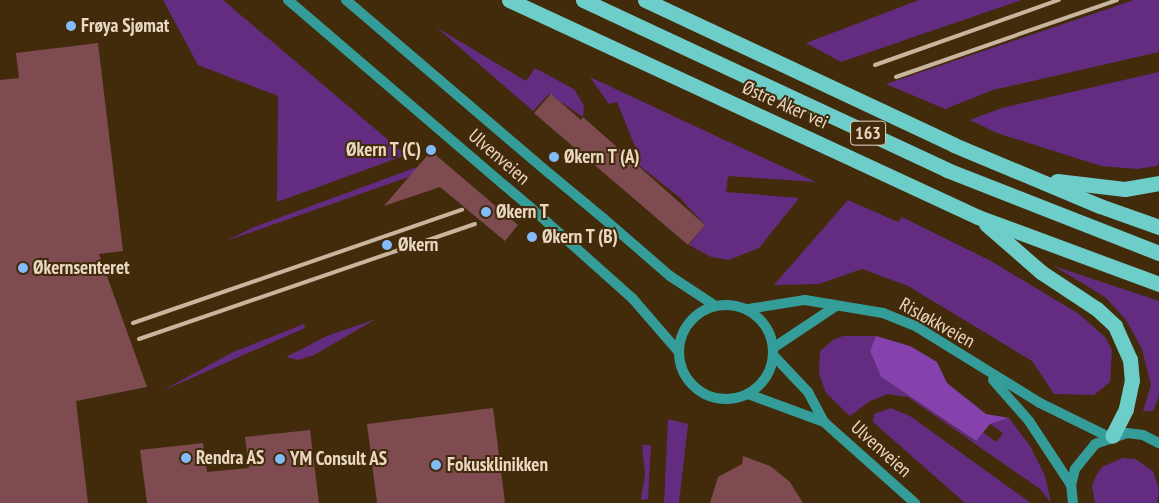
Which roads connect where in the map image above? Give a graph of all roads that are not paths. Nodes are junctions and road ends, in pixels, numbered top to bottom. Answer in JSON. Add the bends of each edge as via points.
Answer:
{"nodes":[{"id":1,"x":288,"y":0,"type":"edge"},
{"id":2,"x":346,"y":0,"type":"edge"},
{"id":3,"x":509,"y":0,"type":"edge"},
{"id":4,"x":583,"y":0,"type":"edge"},
{"id":5,"x":645,"y":0,"type":"edge"},
{"id":6,"x":1027,"y":176,"type":"junction"},
{"id":7,"x":1159,"y":183,"type":"edge"},
{"id":8,"x":978,"y":217,"type":"junction"},
{"id":9,"x":1159,"y":227,"type":"edge"},
{"id":10,"x":1159,"y":253,"type":"edge"},
{"id":11,"x":1159,"y":284,"type":"edge"},
{"id":12,"x":714,"y":305,"type":"junction"},
{"id":13,"x":836,"y":306,"type":"junction"},
{"id":14,"x":748,"y":309,"type":"junction"},
{"id":15,"x":678,"y":351,"type":"junction"},
{"id":16,"x":774,"y":352,"type":"junction"},
{"id":17,"x":988,"y":374,"type":"junction"},
{"id":18,"x":748,"y":394,"type":"junction"},
{"id":19,"x":824,"y":422,"type":"junction"},
{"id":20,"x":1110,"y":436,"type":"junction"},
{"id":21,"x":1159,"y":443,"type":"edge"},
{"id":22,"x":1072,"y":485,"type":"junction"},
{"id":23,"x":915,"y":503,"type":"edge"},
{"id":24,"x":1073,"y":503,"type":"edge"}],
"edges":[{"from":1,"to":15,"type":"main road","name":"Ulvenveien","bridge":true,"via":[[561,233],[633,299]]},
{"from":2,"to":12,"type":"main road","name":"Ulvenveien","bridge":true,"via":[[670,276]]},
{"from":3,"to":8,"type":"highway","name":"Østre Aker vei","number":"163"},
{"from":4,"to":10,"type":"highway","name":"Østre Aker vei","number":"163","via":[[947,170]]},
{"from":5,"to":6,"type":"highway","number":"163"},
{"from":6,"to":7,"type":"highway","via":[[1078,185],[1125,188]]},
{"from":6,"to":9,"type":"highway","number":"163"},
{"from":8,"to":11,"type":"highway","name":"Østre Aker vei","number":"163"},
{"from":8,"to":20,"type":"highway","via":[[1041,272],[1098,310],[1115,326],[1130,358],[1132,380],[1126,409]]},
{"from":12,"to":14,"type":"main road","name":"Ulvenveien"},
{"from":12,"to":15,"type":"main road","via":[[699,312],[687,324]]},
{"from":13,"to":14,"type":"main road","name":"Risløkkveien","via":[[805,300]]},
{"from":13,"to":16,"type":"main road"},
{"from":13,"to":17,"type":"main road","name":"Risløkkveien","via":[[858,307],[899,319]]},
{"from":14,"to":16,"type":"main road","name":"Ulvenveien","via":[[766,325]]},
{"from":15,"to":18,"type":"main road","name":"Ulvenveien","via":[[682,369],[698,390],[722,400]]},
{"from":16,"to":18,"type":"main road","via":[[768,374]]},
{"from":16,"to":19,"type":"main road","name":"Ulvenveien","via":[[808,392]]},
{"from":17,"to":20,"type":"main road","name":"Risløkkveien","via":[[1063,416]]},
{"from":17,"to":22,"type":"main road","name":"Risløkkveien","via":[[1029,421]]},
{"from":18,"to":19,"type":"main road","name":"Ulvenveien"},
{"from":19,"to":23,"type":"main road","name":"Ulvenveien"},
{"from":20,"to":21,"type":"main road","name":"Risløkkveien","via":[[1143,435]]},
{"from":20,"to":22,"type":"main road","via":[[1083,455]]},
{"from":22,"to":24,"type":"main road"}]}
